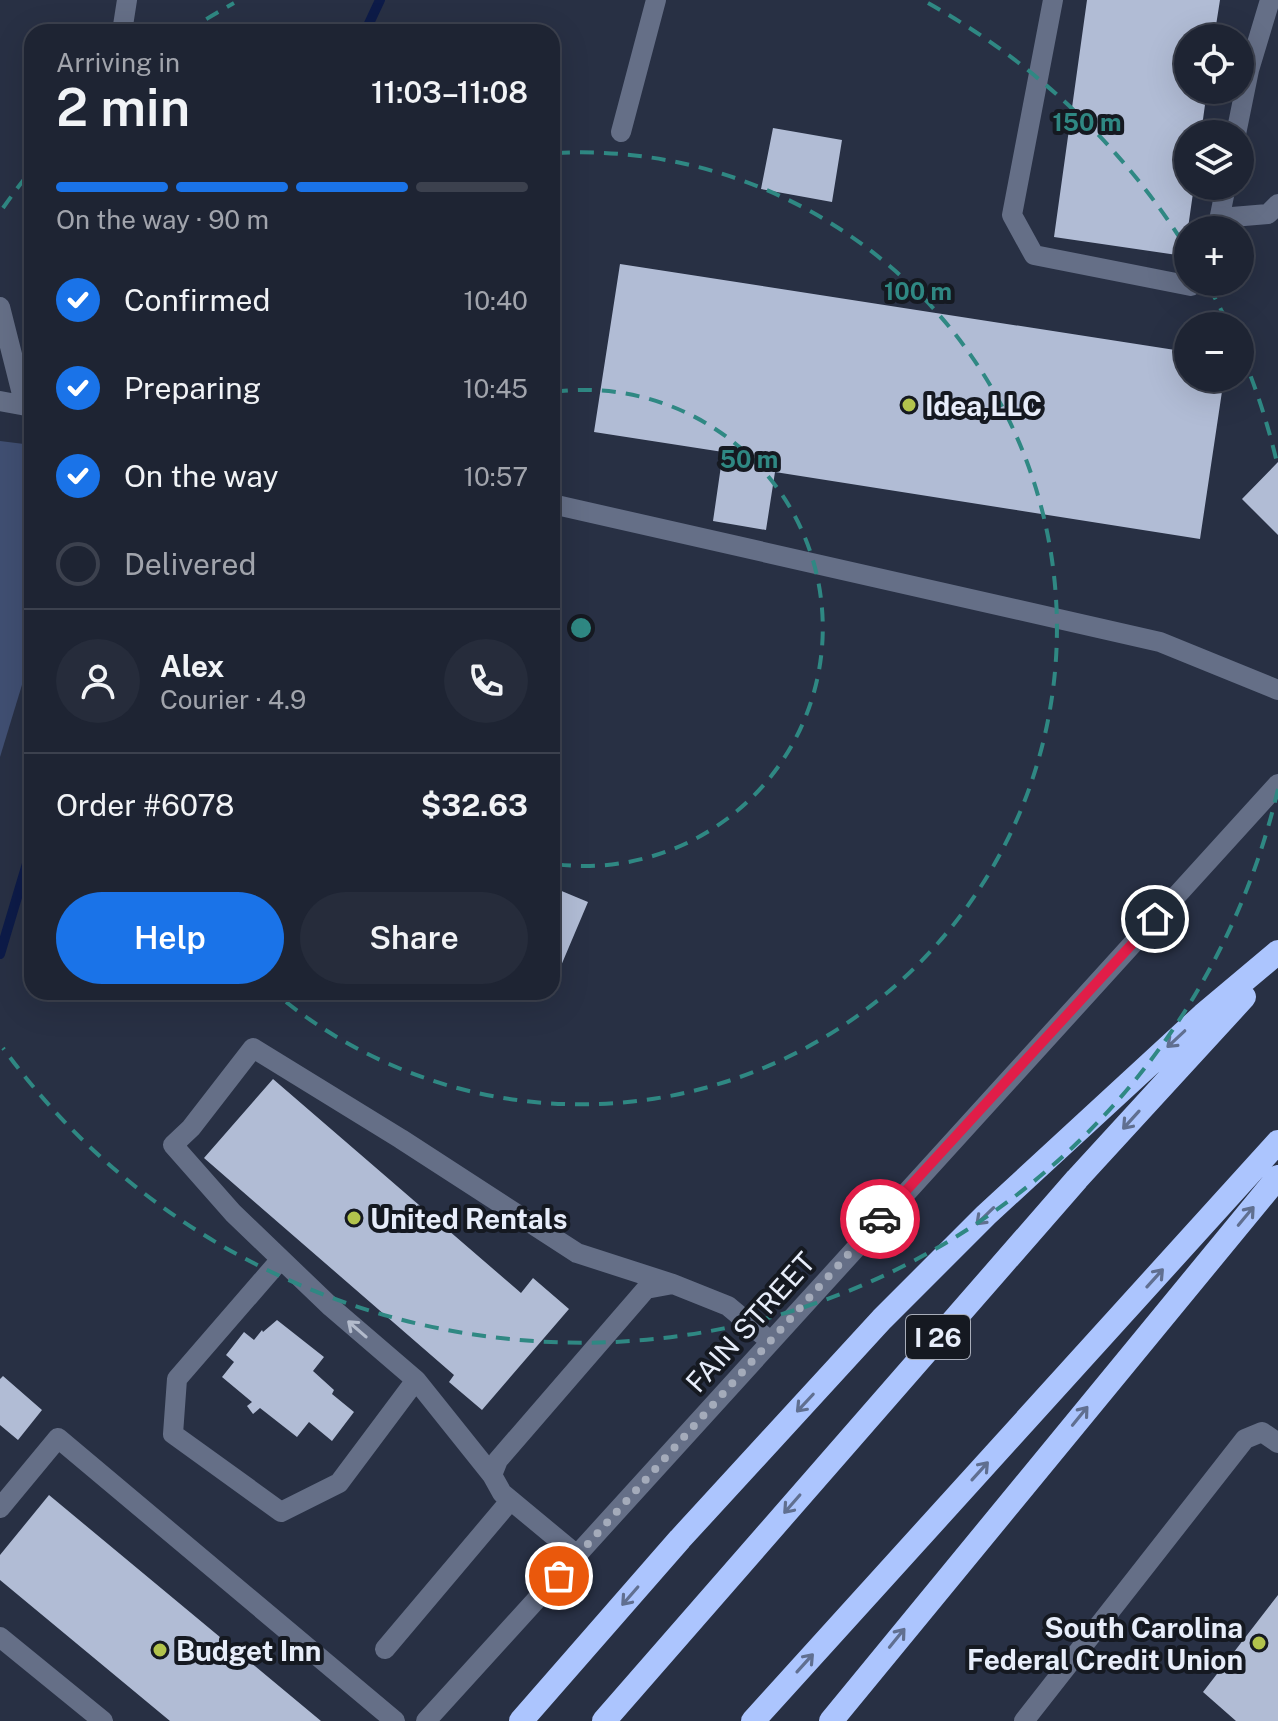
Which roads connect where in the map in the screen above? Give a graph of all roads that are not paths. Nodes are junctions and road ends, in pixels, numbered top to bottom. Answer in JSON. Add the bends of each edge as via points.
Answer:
{"nodes":[{"id":1,"x":127,"y":0,"type":"edge"},
{"id":2,"x":656,"y":0,"type":"edge"},
{"id":3,"x":1053,"y":0,"type":"edge"},
{"id":4,"x":1270,"y":0,"type":"edge"},
{"id":5,"x":123,"y":24,"type":"edge"},
{"id":6,"x":1239,"y":120,"type":"edge"},
{"id":7,"x":621,"y":132,"type":"dead end"},
{"id":8,"x":1278,"y":204,"type":"edge"},
{"id":9,"x":1254,"y":217,"type":"edge"},
{"id":10,"x":1174,"y":283,"type":"edge"},
{"id":11,"x":0,"y":307,"type":"edge"},
{"id":12,"x":24,"y":392,"type":"edge"},
{"id":13,"x":0,"y":401,"type":"edge"},
{"id":14,"x":24,"y":405,"type":"edge"},
{"id":15,"x":560,"y":506,"type":"edge"},
{"id":16,"x":1278,"y":690,"type":"edge"},
{"id":17,"x":1278,"y":784,"type":"edge"},
{"id":18,"x":1278,"y":952,"type":"edge"},
{"id":19,"x":1278,"y":960,"type":"edge"},
{"id":20,"x":1278,"y":1142,"type":"edge"},
{"id":21,"x":1278,"y":1177,"type":"edge"},
{"id":22,"x":281,"y":1259,"type":"junction"},
{"id":23,"x":673,"y":1284,"type":"junction"},
{"id":24,"x":770,"y":1341,"type":"junction"},
{"id":25,"x":416,"y":1380,"type":"junction"},
{"id":26,"x":1278,"y":1443,"type":"edge"},
{"id":27,"x":492,"y":1475,"type":"junction"},
{"id":28,"x":510,"y":1501,"type":"junction"},
{"id":29,"x":0,"y":1508,"type":"edge"},
{"id":30,"x":578,"y":1556,"type":"junction"},
{"id":31,"x":0,"y":1637,"type":"edge"},
{"id":32,"x":385,"y":1649,"type":"dead end"},
{"id":33,"x":103,"y":1721,"type":"edge"},
{"id":34,"x":395,"y":1721,"type":"edge"},
{"id":35,"x":426,"y":1721,"type":"edge"},
{"id":36,"x":521,"y":1721,"type":"edge"},
{"id":37,"x":604,"y":1721,"type":"edge"},
{"id":38,"x":753,"y":1721,"type":"edge"},
{"id":39,"x":831,"y":1721,"type":"edge"},
{"id":40,"x":1024,"y":1721,"type":"edge"}],
"edges":[{"from":1,"to":5,"type":"street"},
{"from":2,"to":7,"type":"street"},
{"from":3,"to":10,"type":"street","via":[[1012,215],[1034,255]]},
{"from":4,"to":6,"type":"street"},
{"from":8,"to":9,"type":"street","via":[[1268,214]]},
{"from":11,"to":12,"type":"street"},
{"from":13,"to":14,"type":"street"},
{"from":15,"to":16,"type":"street","via":[[1160,642]]},
{"from":17,"to":24,"type":"street","name":"FAIN STREET"},
{"from":18,"to":36,"type":"highway","one_way":true,"via":[[997,1205],[882,1319]]},
{"from":19,"to":37,"type":"highway","number":"I 26","one_way":true,"via":[[1077,1179]]},
{"from":38,"to":20,"type":"highway","one_way":true},
{"from":39,"to":21,"type":"highway","one_way":true},
{"from":22,"to":23,"type":"street","via":[[173,1145],[253,1048],[577,1253]]},
{"from":25,"to":22,"type":"street","one_way":true},
{"from":22,"to":25,"type":"street","via":[[177,1379],[173,1434],[281,1512],[339,1483]]},
{"from":23,"to":24,"type":"street","via":[[728,1306]]},
{"from":23,"to":27,"type":"street","via":[[646,1289],[498,1460]]},
{"from":24,"to":30,"type":"street","name":"FAIN STREET"},
{"from":25,"to":27,"type":"street"},
{"from":26,"to":40,"type":"street","via":[[1262,1432],[1245,1439]]},
{"from":27,"to":28,"type":"street"},
{"from":28,"to":30,"type":"street"},
{"from":28,"to":32,"type":"street"},
{"from":29,"to":34,"type":"street","via":[[58,1438]]},
{"from":30,"to":35,"type":"street","name":"FAIN STREET"},
{"from":31,"to":33,"type":"street"}]}
